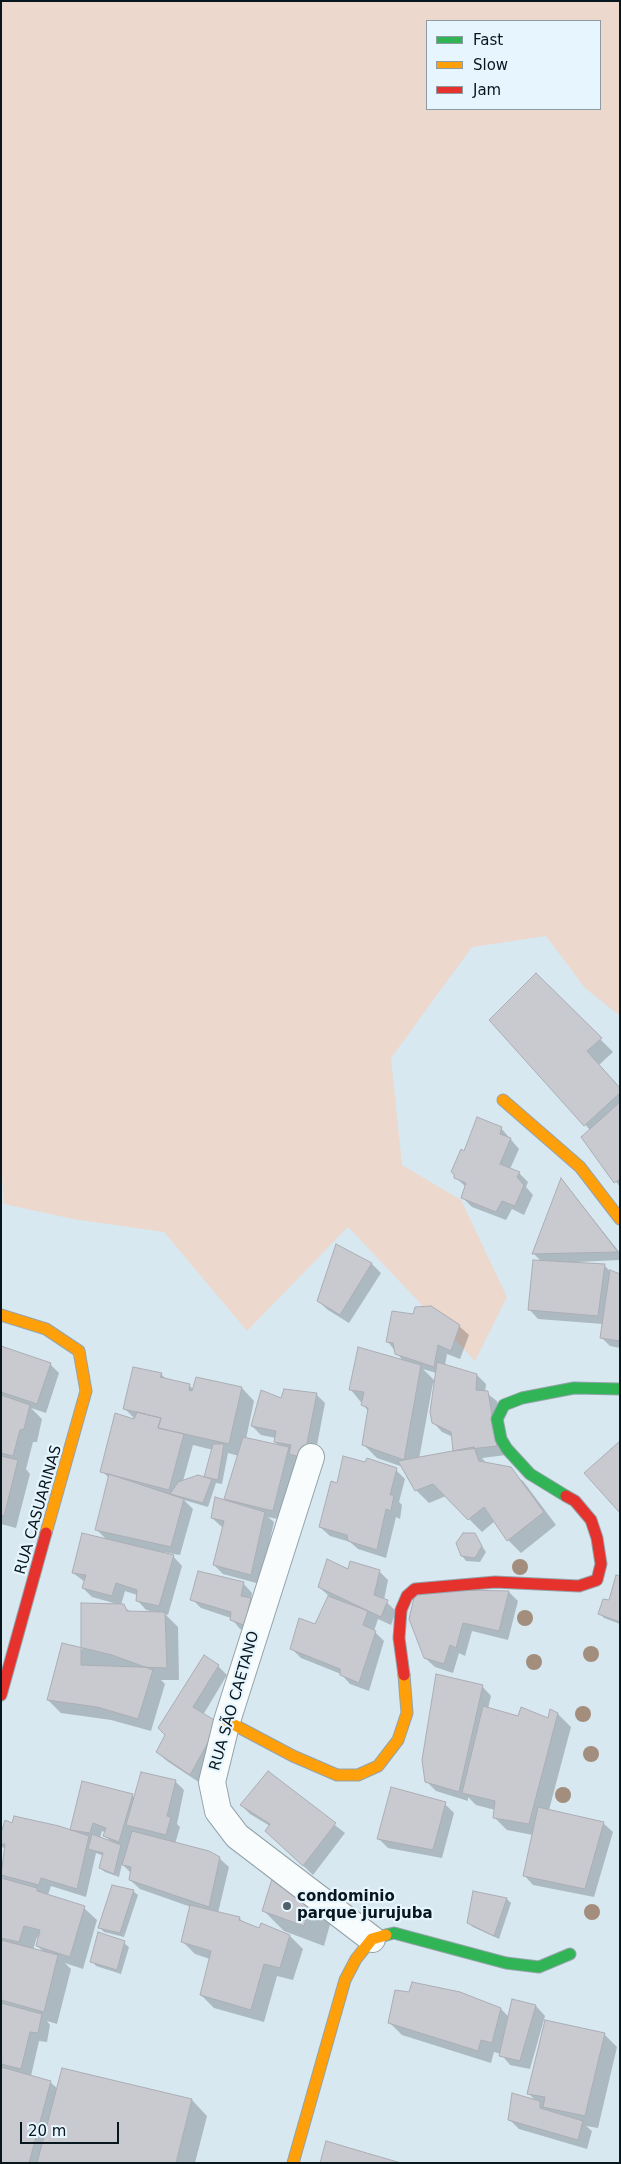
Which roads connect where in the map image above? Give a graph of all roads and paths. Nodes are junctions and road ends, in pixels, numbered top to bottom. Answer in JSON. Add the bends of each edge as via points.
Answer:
{"nodes":[{"id":1,"x":503,"y":1100,"type":"dead end"},
{"id":2,"x":620,"y":1219,"type":"edge"},
{"id":3,"x":1,"y":1315,"type":"edge"},
{"id":4,"x":620,"y":1389,"type":"edge"},
{"id":5,"x":311,"y":1457,"type":"dead end"},
{"id":6,"x":1,"y":1695,"type":"edge"},
{"id":7,"x":227,"y":1721,"type":"junction"},
{"id":8,"x":372,"y":1939,"type":"junction"},
{"id":9,"x":570,"y":1954,"type":"dead end"},
{"id":10,"x":293,"y":2163,"type":"edge"}],
"edges":[{"from":1,"to":2,"type":"street","via":[[580,1167]]},
{"from":3,"to":6,"type":"street","name":"RUA CASUARINAS","via":[[46,1329],[79,1351],[86,1391]]},
{"from":4,"to":7,"type":"street","via":[[574,1388],[522,1398],[504,1405],[497,1418],[506,1449],[530,1474],[575,1501],[591,1520],[601,1564],[598,1580],[579,1586],[495,1582],[415,1589],[407,1596],[401,1610],[399,1638],[407,1713],[398,1740],[378,1766],[358,1775],[337,1775]]},
{"from":5,"to":7,"type":"street","name":"RUA SÃO CAETANO"},
{"from":7,"to":8,"type":"street","name":"RUA SÃO CAETANO","via":[[212,1782],[218,1811],[237,1836]]},
{"from":8,"to":9,"type":"street","via":[[394,1933],[506,1963],[540,1966]]},
{"from":8,"to":10,"type":"street","via":[[345,1980]]}]}
